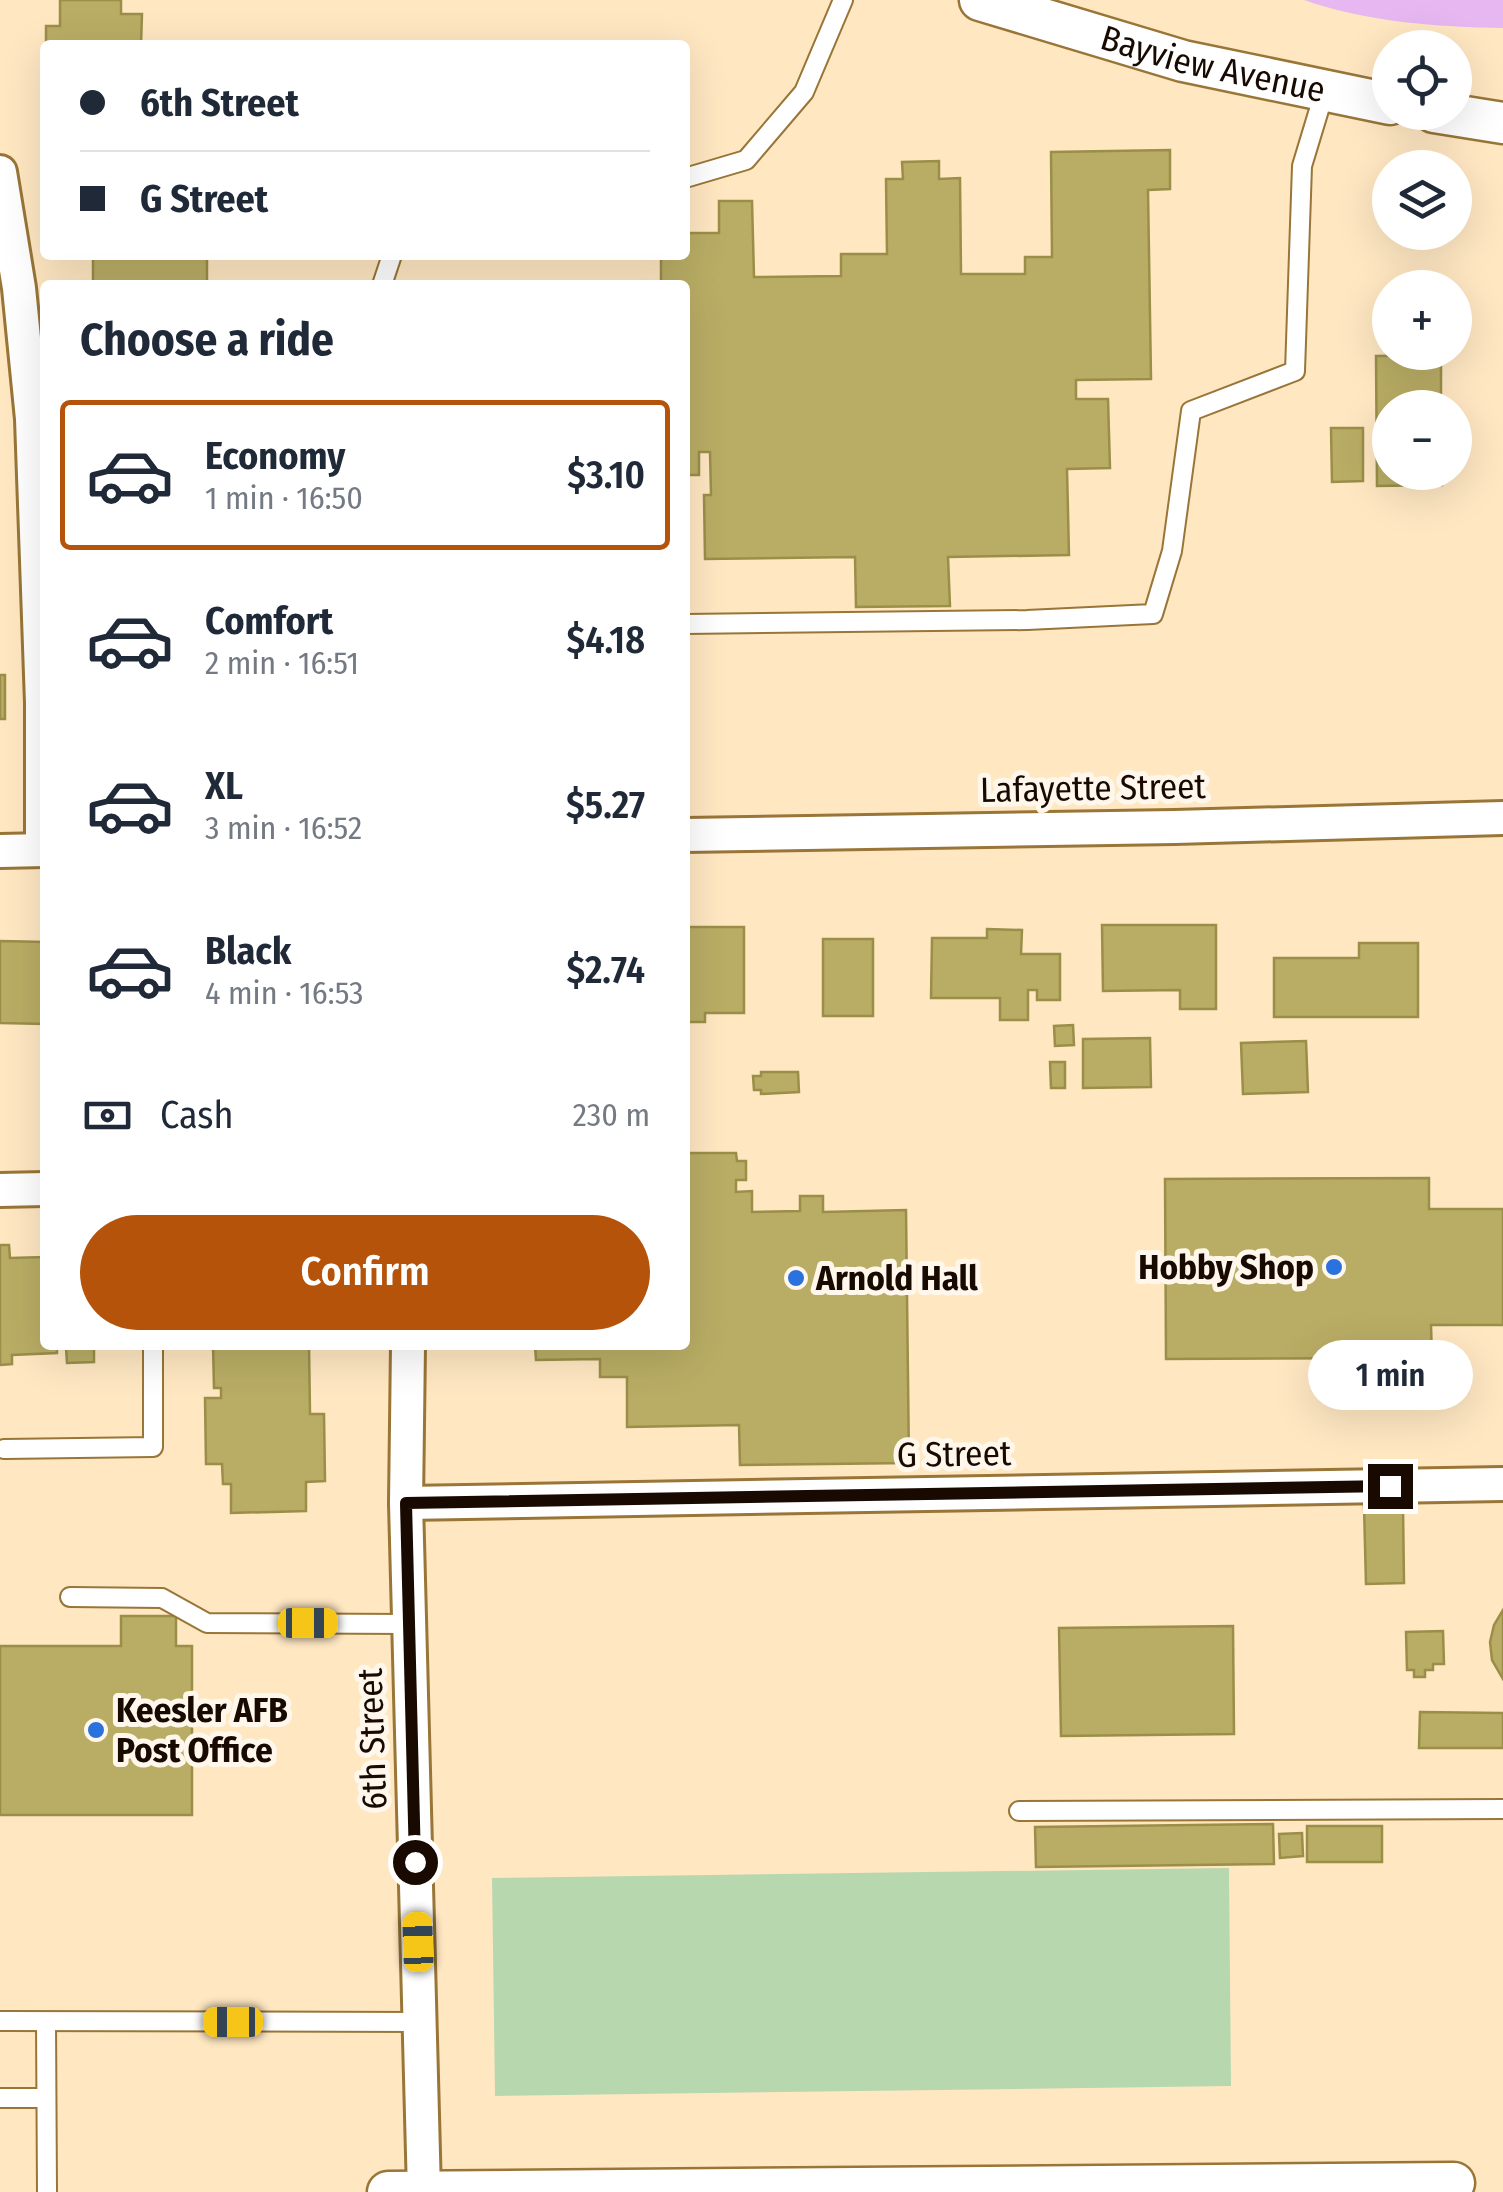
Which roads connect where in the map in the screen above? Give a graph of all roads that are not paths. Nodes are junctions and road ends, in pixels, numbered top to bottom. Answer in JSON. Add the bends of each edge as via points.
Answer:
{"nodes":[{"id":1,"x":843,"y":0,"type":"edge"},
{"id":2,"x":980,"y":0,"type":"edge"},
{"id":3,"x":1324,"y":90,"type":"junction"},
{"id":4,"x":1372,"y":100,"type":"edge"},
{"id":5,"x":1472,"y":118,"type":"edge"},
{"id":6,"x":1503,"y":123,"type":"edge"},
{"id":7,"x":0,"y":172,"type":"edge"},
{"id":8,"x":690,"y":177,"type":"edge"},
{"id":9,"x":690,"y":624,"type":"edge"},
{"id":10,"x":40,"y":646,"type":"edge"},
{"id":11,"x":1503,"y":818,"type":"edge"},
{"id":12,"x":690,"y":835,"type":"edge"},
{"id":13,"x":40,"y":850,"type":"edge"},
{"id":14,"x":0,"y":851,"type":"edge"},
{"id":15,"x":0,"y":1190,"type":"edge"},
{"id":16,"x":40,"y":1190,"type":"edge"},
{"id":17,"x":153,"y":1350,"type":"edge"},
{"id":18,"x":408,"y":1350,"type":"edge"},
{"id":19,"x":4,"y":1449,"type":"dead end"},
{"id":20,"x":1503,"y":1484,"type":"edge"},
{"id":21,"x":406,"y":1503,"type":"junction"},
{"id":22,"x":70,"y":1597,"type":"dead end"},
{"id":23,"x":409,"y":1624,"type":"junction"},
{"id":24,"x":1503,"y":1809,"type":"edge"},
{"id":25,"x":1018,"y":1812,"type":"dead end"},
{"id":26,"x":0,"y":2021,"type":"edge"},
{"id":27,"x":46,"y":2022,"type":"junction"},
{"id":28,"x":420,"y":2022,"type":"junction"},
{"id":29,"x":0,"y":2098,"type":"edge"},
{"id":30,"x":46,"y":2098,"type":"junction"},
{"id":31,"x":1454,"y":2183,"type":"dead end"},
{"id":32,"x":47,"y":2192,"type":"edge"},
{"id":33,"x":388,"y":2192,"type":"edge"},
{"id":34,"x":424,"y":2192,"type":"edge"}],
"edges":[{"from":1,"to":8,"type":"lane","via":[[804,92],[746,160]]},
{"from":2,"to":3,"type":"street","name":"Bayview Avenue","via":[[1182,61]]},
{"from":3,"to":4,"type":"street","name":"Bayview Avenue"},
{"from":3,"to":9,"type":"lane","via":[[1302,166],[1295,371],[1191,411],[1172,551],[1153,614]]},
{"from":5,"to":6,"type":"street"},
{"from":7,"to":10,"type":"street","via":[[32,419]]},
{"from":11,"to":12,"type":"street","name":"Lafayette Street"},
{"from":13,"to":14,"type":"street"},
{"from":15,"to":16,"type":"street"},
{"from":17,"to":19,"type":"lane","via":[[154,1447]]},
{"from":18,"to":21,"type":"street","name":"6th Street"},
{"from":20,"to":21,"type":"street","name":"G Street"},
{"from":21,"to":23,"type":"street","name":"6th Street"},
{"from":22,"to":23,"type":"lane","via":[[162,1598],[207,1623]]},
{"from":23,"to":28,"type":"street","name":"6th Street"},
{"from":24,"to":25,"type":"lane"},
{"from":26,"to":27,"type":"lane"},
{"from":27,"to":28,"type":"lane"},
{"from":27,"to":30,"type":"lane"},
{"from":28,"to":34,"type":"street","name":"6th Street"},
{"from":29,"to":30,"type":"lane"},
{"from":30,"to":32,"type":"lane"},
{"from":31,"to":34,"type":"street"},
{"from":33,"to":34,"type":"street"}]}
